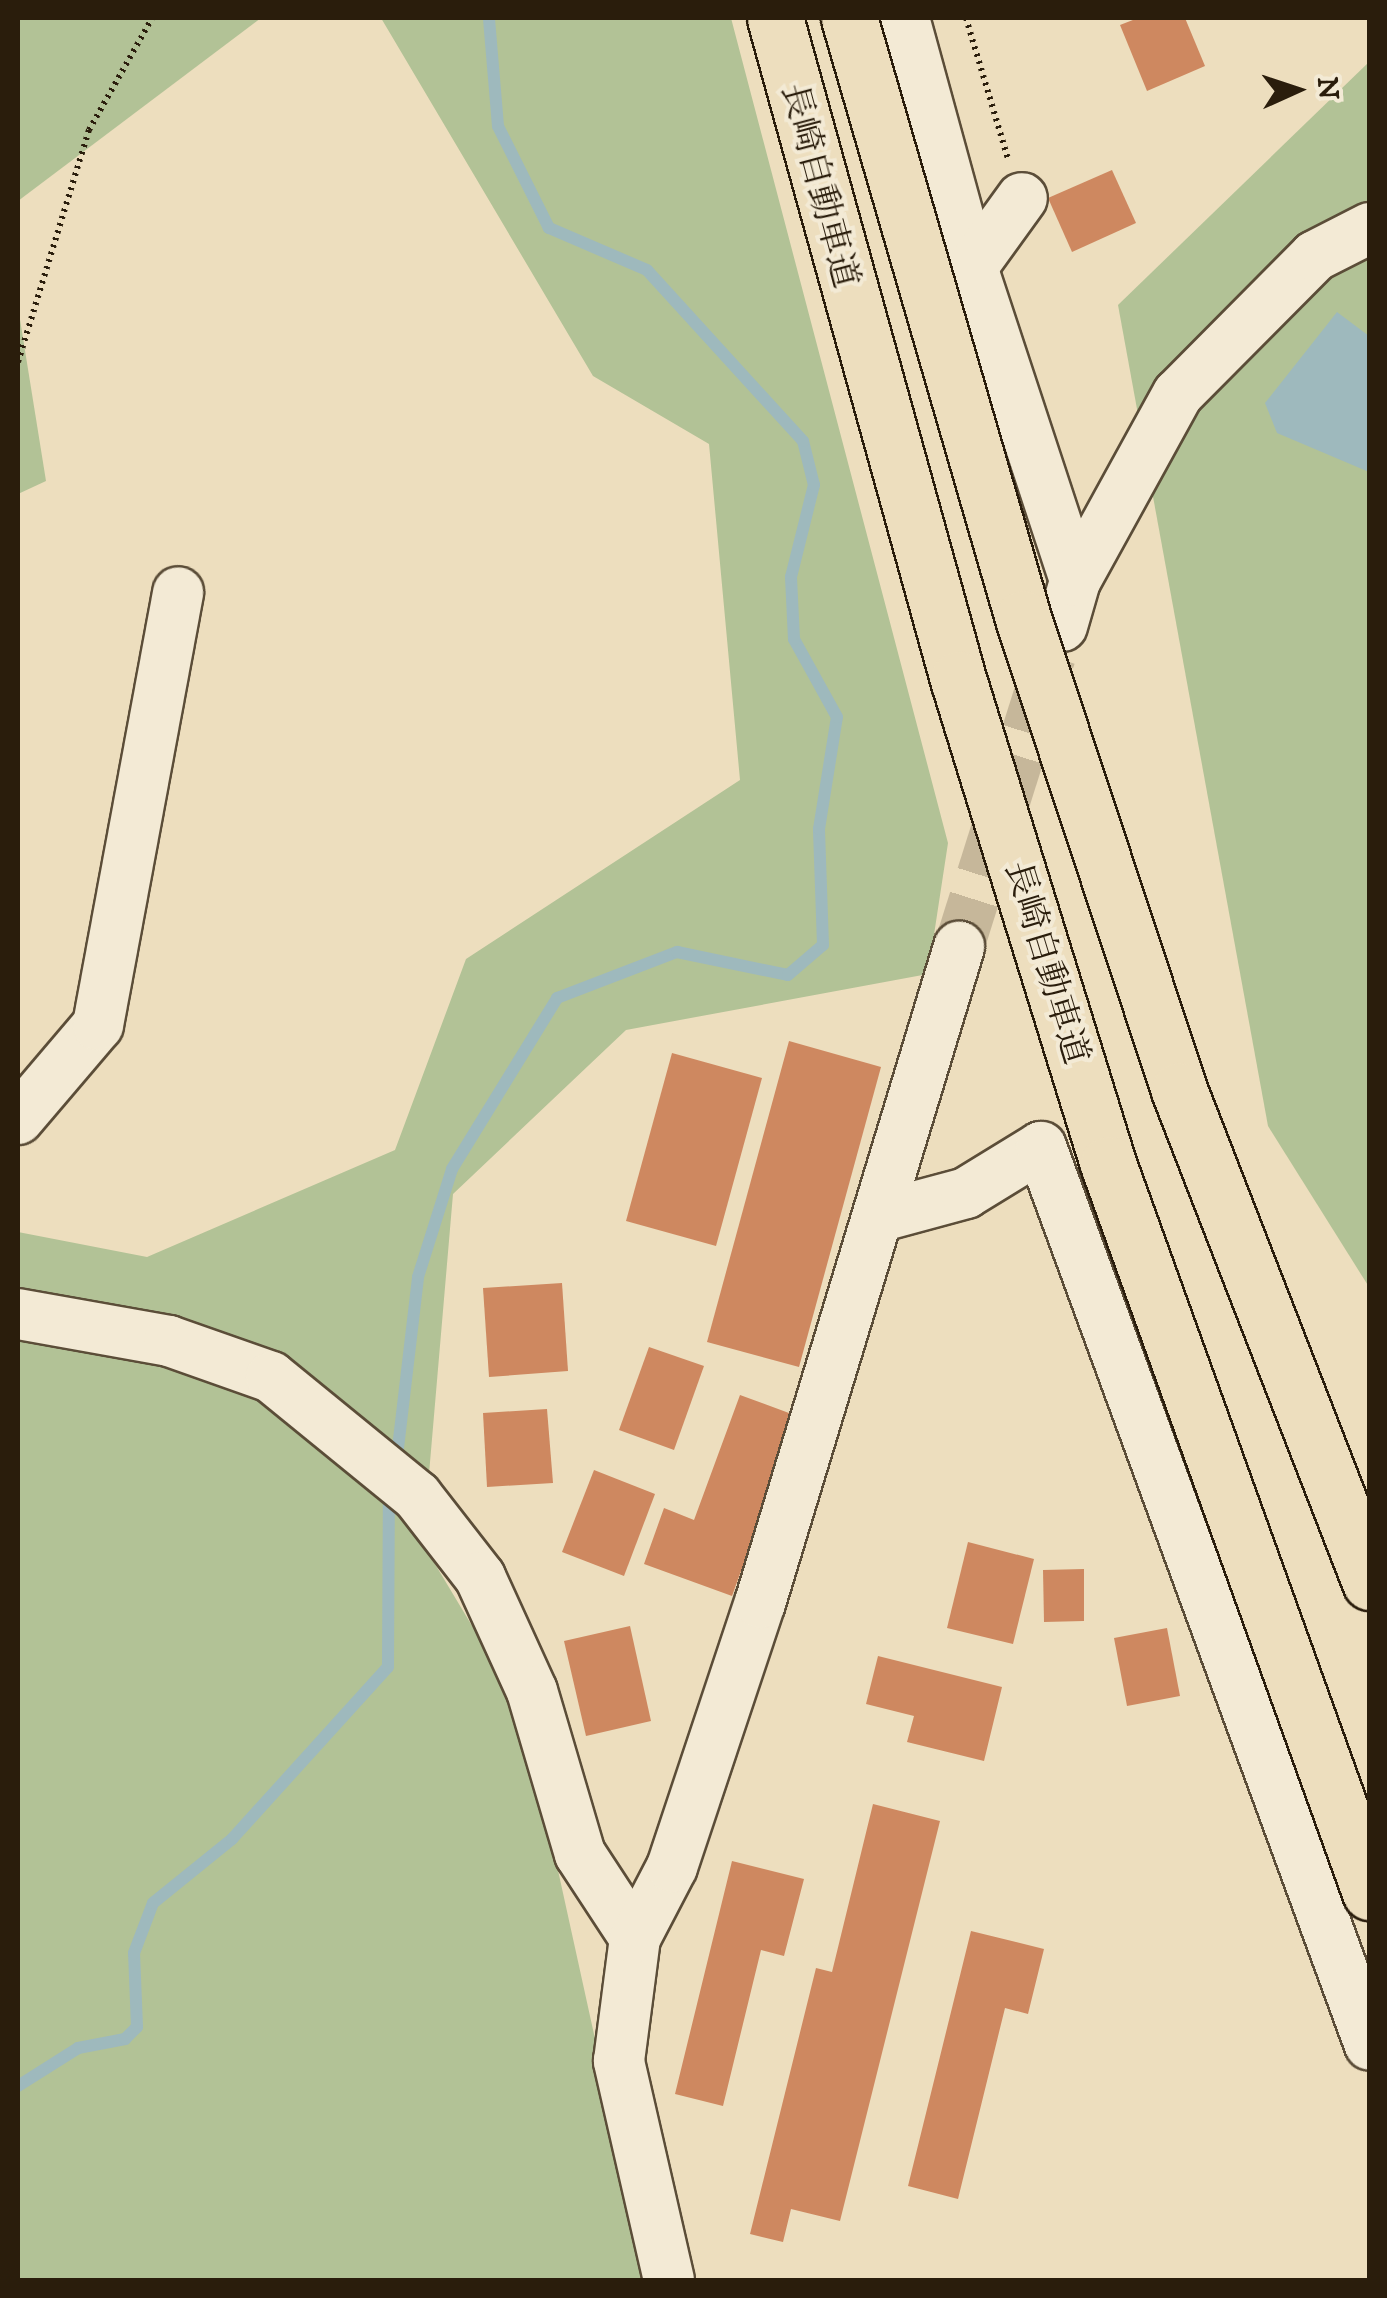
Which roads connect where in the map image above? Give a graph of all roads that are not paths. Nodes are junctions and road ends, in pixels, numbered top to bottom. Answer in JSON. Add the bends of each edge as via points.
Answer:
{"nodes":[{"id":1,"x":775,"y":18,"type":"edge"},
{"id":2,"x":850,"y":18,"type":"edge"},
{"id":3,"x":904,"y":18,"type":"edge"},
{"id":4,"x":1022,"y":198,"type":"road end"},
{"id":5,"x":1370,"y":228,"type":"edge"},
{"id":6,"x":972,"y":267,"type":"junction"},
{"id":7,"x":178,"y":592,"type":"dead end"},
{"id":8,"x":959,"y":947,"type":"tunnel mouth"},
{"id":9,"x":18,"y":1118,"type":"edge"},
{"id":10,"x":881,"y":1216,"type":"junction"},
{"id":11,"x":18,"y":1314,"type":"edge"},
{"id":12,"x":1370,"y":1582,"type":"edge"},
{"id":13,"x":1370,"y":1892,"type":"edge"},
{"id":14,"x":635,"y":1938,"type":"junction"},
{"id":15,"x":1370,"y":2045,"type":"edge"},
{"id":16,"x":669,"y":2280,"type":"edge"}],
"edges":[{"from":1,"to":13,"type":"highway","name":"長崎自動車道","bridge":true,"via":[[953,661],[1108,1164]]},
{"from":2,"to":12,"type":"highway","name":"長崎自動車道","bridge":true,"via":[[1023,618],[1180,1090]]},
{"from":3,"to":6,"type":"street"},
{"from":4,"to":6,"type":"street"},
{"from":5,"to":6,"type":"street","via":[[1315,256],[1178,394],[1068,603]]},
{"from":7,"to":9,"type":"street","via":[[98,1025]]},
{"from":8,"to":10,"type":"street"},
{"from":10,"to":14,"type":"street","via":[[672,1867]]},
{"from":10,"to":15,"type":"street","via":[[966,1193],[1040,1147]]},
{"from":11,"to":14,"type":"street","via":[[170,1342],[271,1377],[369,1450],[417,1496],[480,1578],[532,1692],[580,1854]]},
{"from":14,"to":16,"type":"street","via":[[618,2060]]}]}
